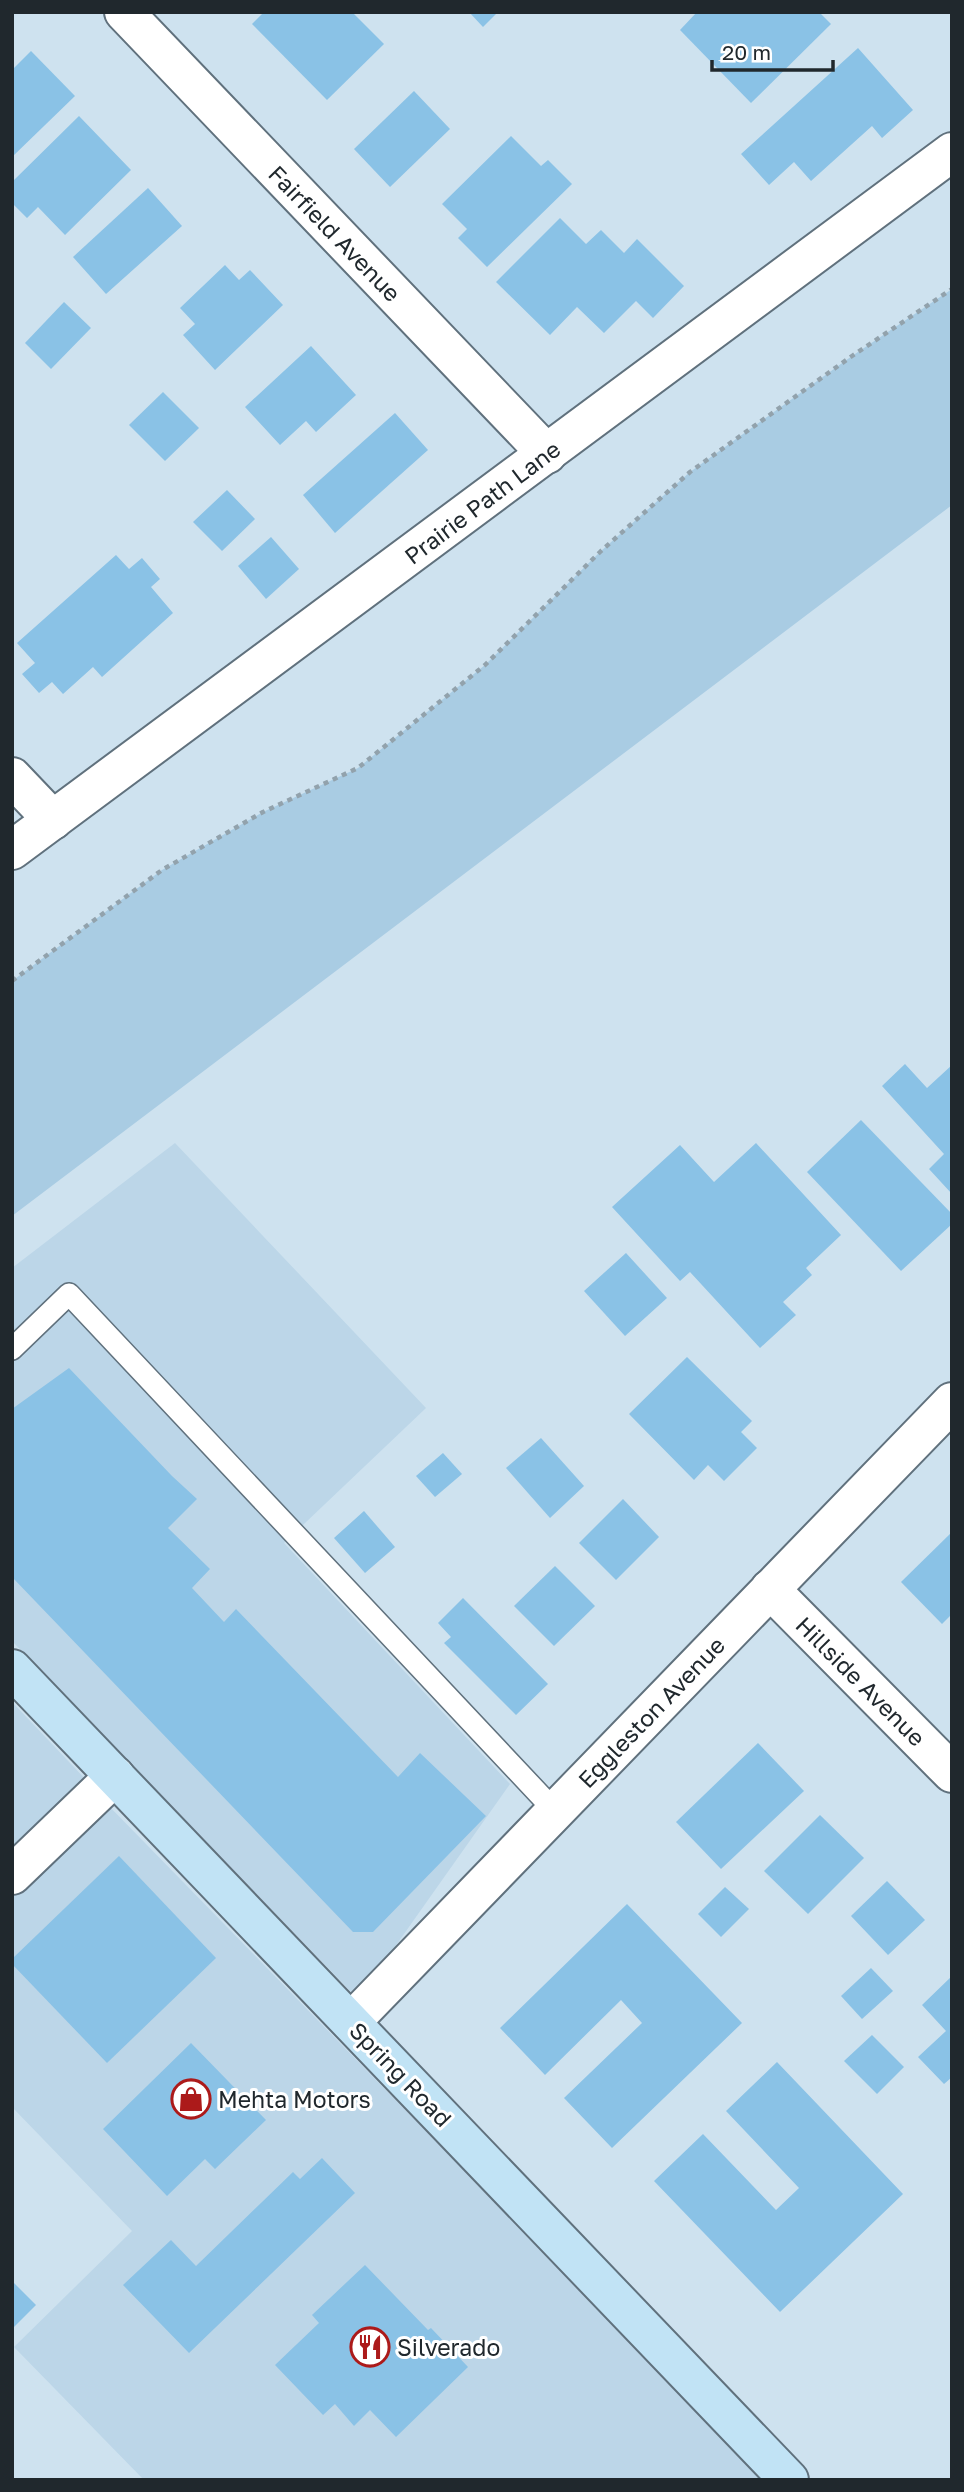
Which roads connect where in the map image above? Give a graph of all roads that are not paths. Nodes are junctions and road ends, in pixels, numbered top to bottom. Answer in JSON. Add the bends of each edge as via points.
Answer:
{"nodes":[{"id":1,"x":124,"y":12,"type":"edge"},
{"id":2,"x":952,"y":152,"type":"edge"},
{"id":3,"x":547,"y":454,"type":"junction"},
{"id":4,"x":12,"y":777,"type":"edge"},
{"id":5,"x":53,"y":820,"type":"junction"},
{"id":6,"x":12,"y":850,"type":"edge"},
{"id":7,"x":12,"y":1349,"type":"edge"},
{"id":8,"x":952,"y":1402,"type":"edge"},
{"id":9,"x":770,"y":1589,"type":"junction"},
{"id":10,"x":12,"y":1669,"type":"edge"},
{"id":11,"x":952,"y":1773,"type":"edge"},
{"id":12,"x":115,"y":1776,"type":"junction"},
{"id":13,"x":555,"y":1811,"type":"junction"},
{"id":14,"x":12,"y":1875,"type":"edge"},
{"id":15,"x":351,"y":2022,"type":"junction"},
{"id":16,"x":789,"y":2480,"type":"edge"}],
"edges":[{"from":1,"to":3,"type":"street","name":"Fairfield Avenue"},
{"from":2,"to":3,"type":"street","name":"Prairie Path Lane"},
{"from":3,"to":5,"type":"street","name":"Prairie Path Lane"},
{"from":4,"to":5,"type":"street"},
{"from":5,"to":6,"type":"street","name":"Prairie Path Lane"},
{"from":7,"to":13,"type":"lane","via":[[69,1294]]},
{"from":8,"to":9,"type":"street","name":"Eggleston Avenue"},
{"from":9,"to":11,"type":"street","name":"Hillside Avenue"},
{"from":9,"to":13,"type":"street","name":"Eggleston Avenue"},
{"from":10,"to":12,"type":"street","name":"Spring Road"},
{"from":12,"to":14,"type":"street"},
{"from":12,"to":15,"type":"street","name":"Spring Road"},
{"from":13,"to":15,"type":"street","name":"Eggleston Avenue"},
{"from":15,"to":16,"type":"street","name":"Spring Road"}]}
